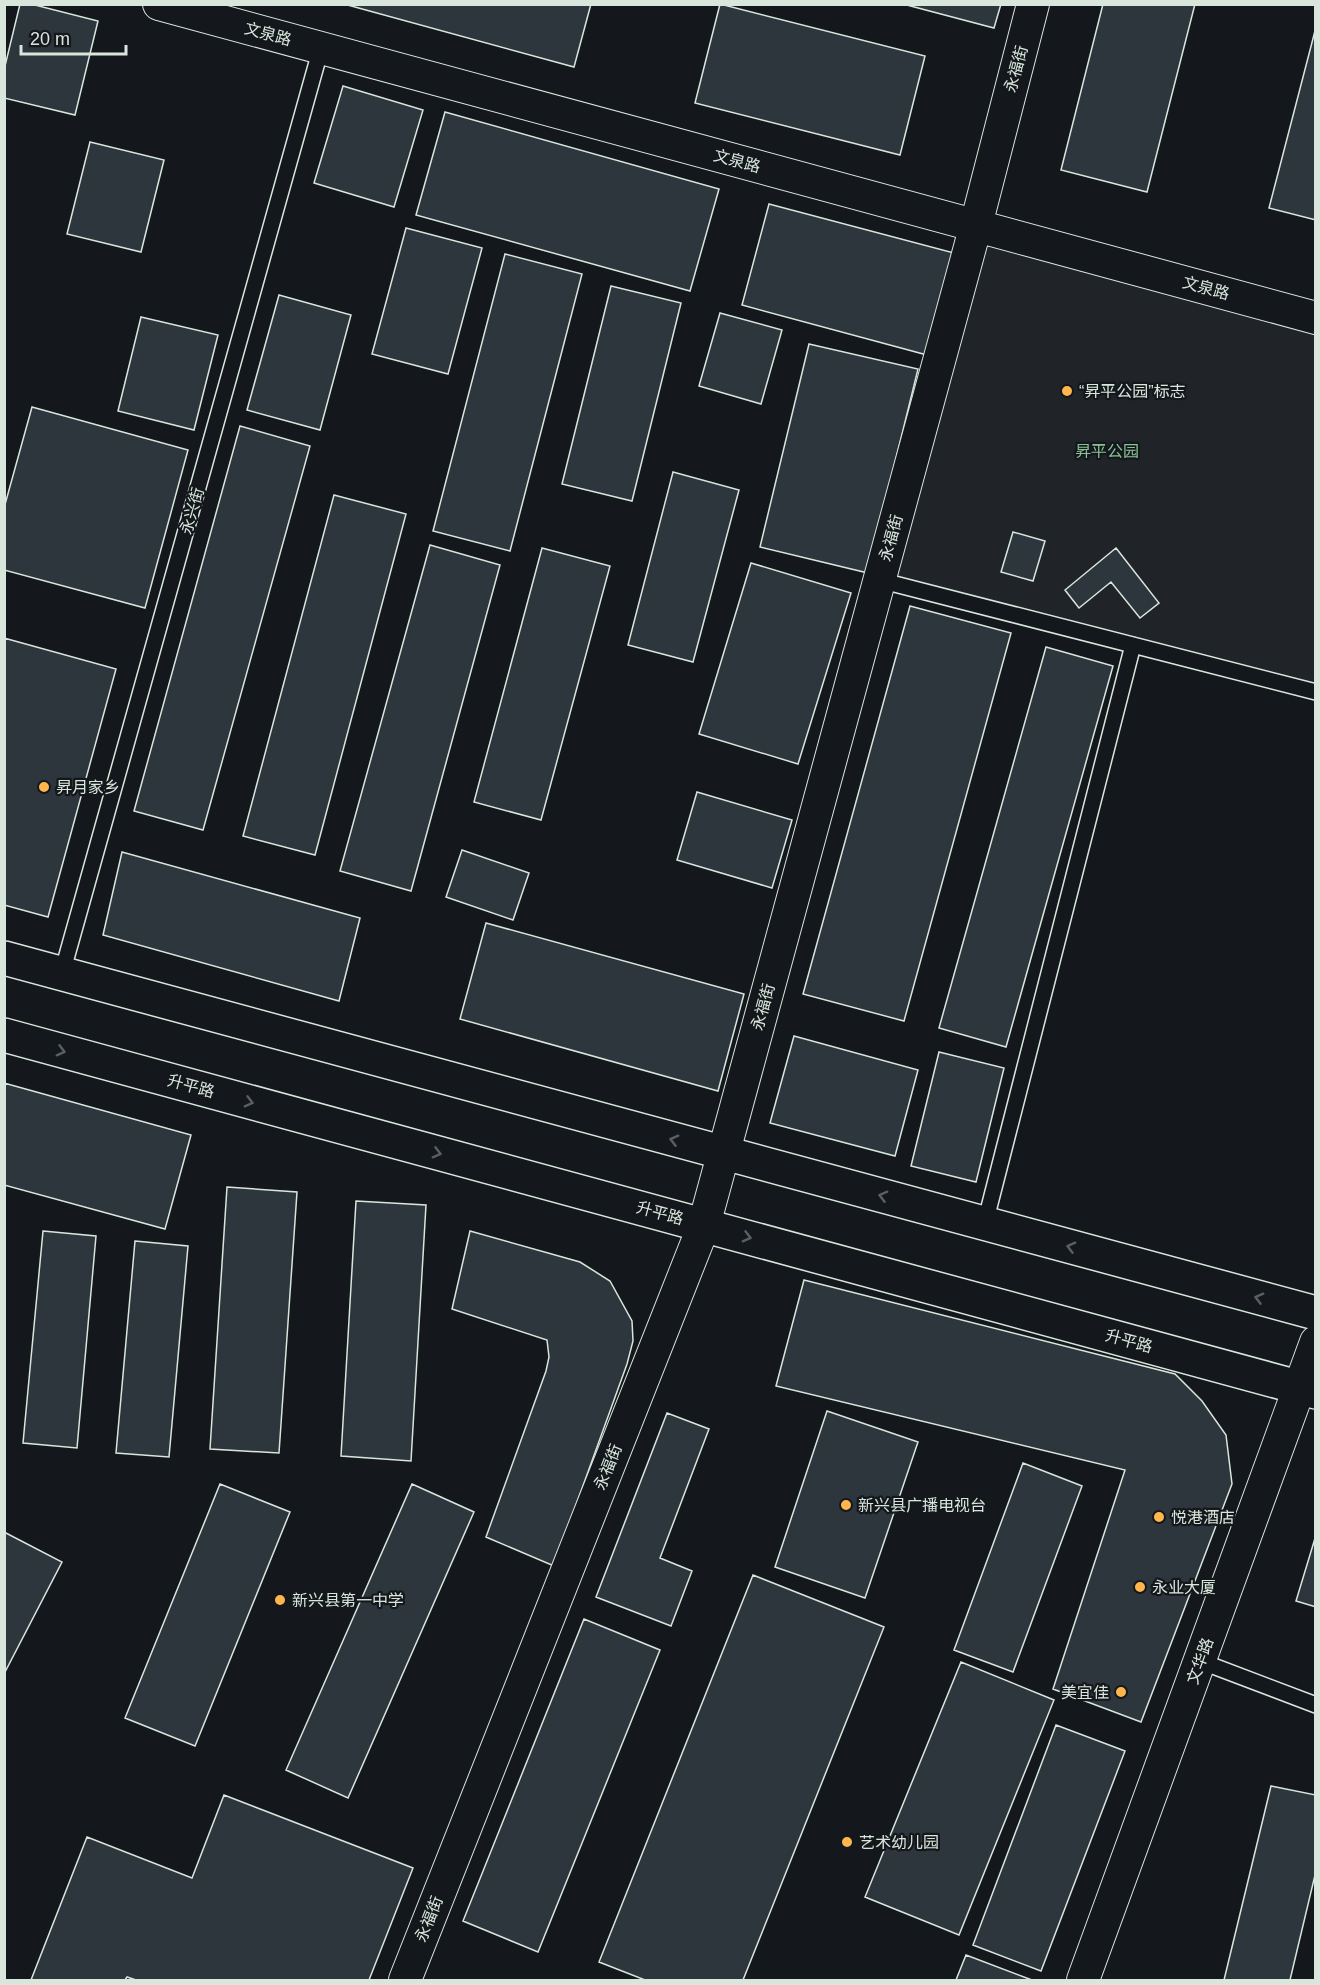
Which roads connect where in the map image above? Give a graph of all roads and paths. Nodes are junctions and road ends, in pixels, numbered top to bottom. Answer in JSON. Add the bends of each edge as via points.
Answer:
{"nodes":[{"id":1,"x":1033,"y":4,"type":"edge"},
{"id":2,"x":179,"y":7,"type":"edge"},
{"id":3,"x":321,"y":48,"type":"junction"},
{"id":4,"x":976,"y":225,"type":"junction"},
{"id":5,"x":1316,"y":318,"type":"edge"},
{"id":6,"x":879,"y":580,"type":"junction"},
{"id":7,"x":1133,"y":645,"type":"junction"},
{"id":8,"x":1316,"y":692,"type":"edge"},
{"id":9,"x":4,"y":958,"type":"edge"},
{"id":10,"x":62,"y":973,"type":"junction"},
{"id":11,"x":4,"y":1035,"type":"edge"},
{"id":12,"x":724,"y":1153,"type":"junction"},
{"id":13,"x":985,"y":1223,"type":"junction"},
{"id":14,"x":704,"y":1226,"type":"junction"},
{"id":15,"x":1316,"y":1314,"type":"edge"},
{"id":16,"x":1316,"y":1341,"type":"edge"},
{"id":17,"x":1307,"y":1389,"type":"edge"},
{"id":18,"x":1200,"y":1661,"type":"junction"},
{"id":19,"x":1316,"y":1705,"type":"edge"},
{"id":20,"x":405,"y":1980,"type":"edge"},
{"id":21,"x":1083,"y":1980,"type":"edge"}],
"edges":[{"from":1,"to":4,"type":"street","name":"永福街"},
{"from":2,"to":3,"type":"street","name":"文泉路"},
{"from":3,"to":4,"type":"street","name":"文泉路"},
{"from":3,"to":10,"type":"lane","name":"永兴街"},
{"from":4,"to":5,"type":"street","name":"文泉路"},
{"from":4,"to":6,"type":"street","name":"永福街"},
{"from":6,"to":7,"type":"lane"},
{"from":6,"to":12,"type":"street","name":"永福街"},
{"from":7,"to":8,"type":"lane"},
{"from":7,"to":13,"type":"lane"},
{"from":9,"to":10,"type":"street"},
{"from":12,"to":10,"type":"street","one_way":true},
{"from":11,"to":14,"type":"street","name":"升平路","one_way":true},
{"from":13,"to":12,"type":"street","one_way":true},
{"from":12,"to":14,"type":"street","name":"永福街"},
{"from":15,"to":13,"type":"street","one_way":true},
{"from":14,"to":17,"type":"street","name":"升平路","one_way":true},
{"from":14,"to":20,"type":"street","name":"永福街"},
{"from":16,"to":17,"type":"street","name":"文华路"},
{"from":17,"to":18,"type":"street","name":"文华路"},
{"from":18,"to":19,"type":"lane"},
{"from":18,"to":21,"type":"street","name":"文华路"}]}
